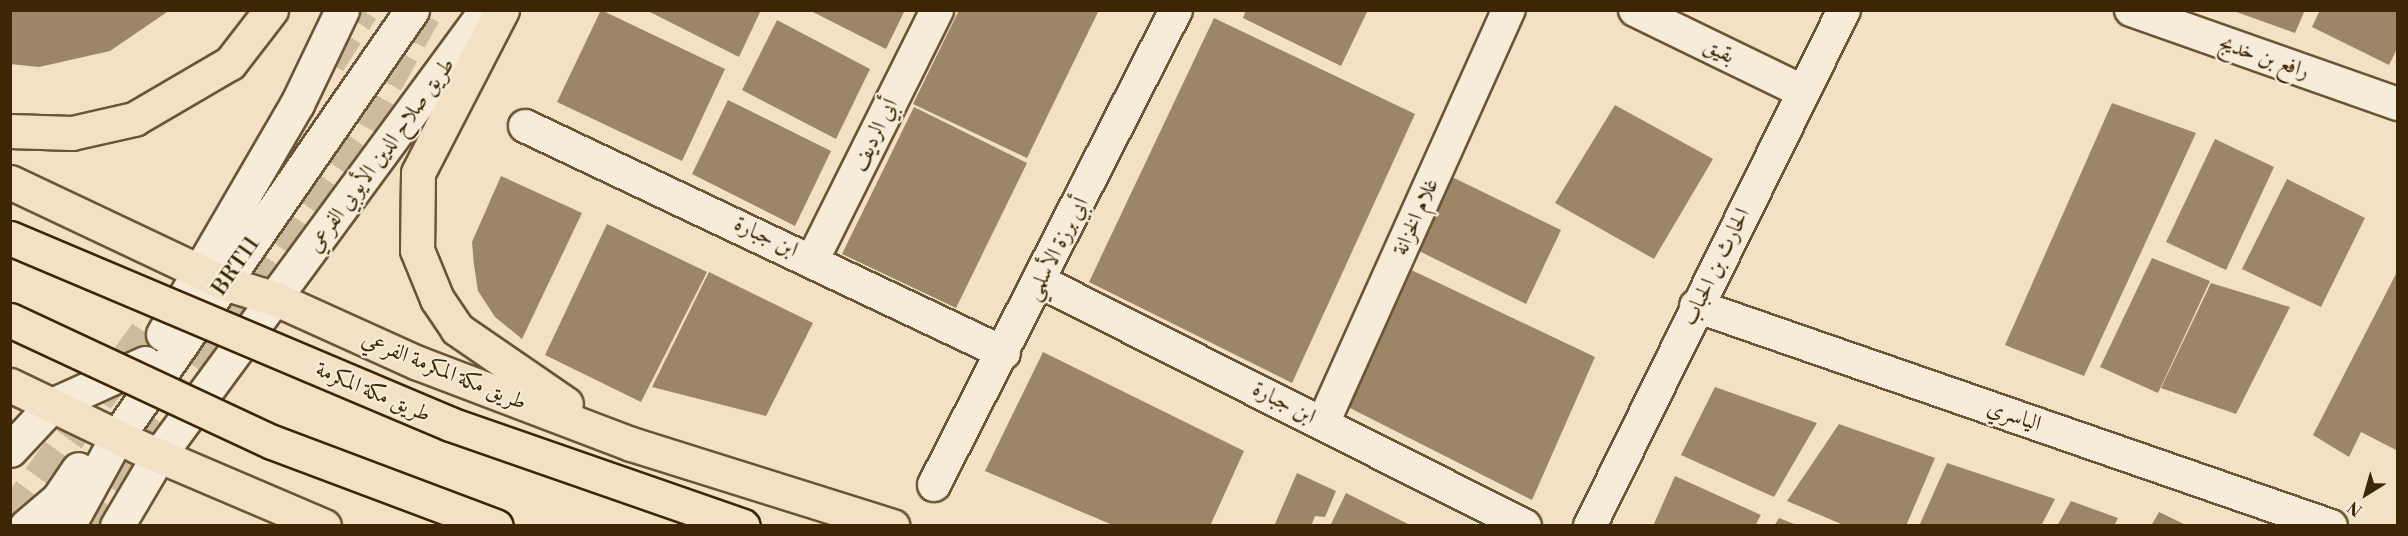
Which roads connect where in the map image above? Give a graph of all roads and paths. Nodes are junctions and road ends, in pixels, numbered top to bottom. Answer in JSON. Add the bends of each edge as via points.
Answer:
{"nodes":[{"id":1,"x":271,"y":10,"type":"edge"},
{"id":2,"x":342,"y":10,"type":"edge"},
{"id":3,"x":412,"y":10,"type":"edge"},
{"id":4,"x":486,"y":10,"type":"edge"},
{"id":5,"x":502,"y":10,"type":"edge"},
{"id":6,"x":937,"y":10,"type":"edge"},
{"id":7,"x":1176,"y":10,"type":"edge"},
{"id":8,"x":1509,"y":10,"type":"edge"},
{"id":9,"x":1635,"y":10,"type":"edge"},
{"id":10,"x":1844,"y":10,"type":"edge"},
{"id":11,"x":2131,"y":10,"type":"edge"},
{"id":12,"x":1802,"y":91,"type":"junction"},
{"id":13,"x":2397,"y":104,"type":"edge"},
{"id":14,"x":525,"y":126,"type":"dead end"},
{"id":15,"x":10,"y":131,"type":"edge"},
{"id":16,"x":10,"y":182,"type":"edge"},
{"id":17,"x":10,"y":238,"type":"edge"},
{"id":18,"x":813,"y":259,"type":"junction"},
{"id":19,"x":212,"y":276,"type":"junction"},
{"id":20,"x":1041,"y":282,"type":"junction"},
{"id":21,"x":276,"y":299,"type":"junction"},
{"id":22,"x":1696,"y":306,"type":"junction"},
{"id":23,"x":10,"y":320,"type":"edge"},
{"id":24,"x":177,"y":351,"type":"junction"},
{"id":25,"x":1004,"y":353,"type":"junction"},
{"id":26,"x":146,"y":362,"type":"junction"},
{"id":27,"x":10,"y":385,"type":"edge"},
{"id":28,"x":52,"y":405,"type":"junction"},
{"id":29,"x":1323,"y":423,"type":"junction"},
{"id":30,"x":111,"y":434,"type":"junction"},
{"id":31,"x":631,"y":444,"type":"junction"},
{"id":32,"x":10,"y":450,"type":"edge"},
{"id":33,"x":159,"y":456,"type":"junction"},
{"id":34,"x":934,"y":485,"type":"dead end"},
{"id":35,"x":26,"y":525,"type":"edge"},
{"id":36,"x":68,"y":525,"type":"edge"},
{"id":37,"x":117,"y":525,"type":"edge"},
{"id":38,"x":324,"y":525,"type":"edge"},
{"id":39,"x":496,"y":525,"type":"edge"},
{"id":40,"x":743,"y":525,"type":"edge"},
{"id":41,"x":892,"y":525,"type":"edge"},
{"id":42,"x":1525,"y":525,"type":"edge"},
{"id":43,"x":1590,"y":525,"type":"edge"},
{"id":44,"x":2331,"y":525,"type":"edge"}],
"edges":[{"from":1,"to":15,"type":"main road","via":[[230,63],[134,119],[72,133]]},
{"from":2,"to":19,"type":"main road","name":"BRT11"},
{"from":3,"to":19,"type":"main road","name":"BRT11"},
{"from":4,"to":21,"type":"main road","name":"طريق صلاح الدين الأيوبي الفرعي"},
{"from":5,"to":31,"type":"main road","via":[[418,173],[417,249],[437,299],[457,329],[489,356]]},
{"from":6,"to":18,"type":"street","name":"أبي الرديف"},
{"from":7,"to":20,"type":"street","name":"أبي برزة الأسلمي"},
{"from":8,"to":29,"type":"street","name":"غلام الخزانة"},
{"from":9,"to":12,"type":"street","name":"بقيق"},
{"from":10,"to":12,"type":"street","name":"الحارث بن الحباب"},
{"from":11,"to":13,"type":"street","name":"رافع بن خديج"},
{"from":12,"to":22,"type":"street","name":"الحارث بن الحباب"},
{"from":14,"to":18,"type":"street","name":"ابن جبارة"},
{"from":16,"to":19,"type":"main road","name":"طريق مكة المكرمة الفرعي"},
{"from":17,"to":40,"type":"main road","name":"طريق مكة المكرمة","bridge":true,"via":[[450,424]]},
{"from":18,"to":25,"type":"street","name":"ابن جبارة"},
{"from":19,"to":21,"type":"main road","name":"طريق مكة المكرمة الفرعي"},
{"from":19,"to":24,"type":"main road","name":"BRT11"},
{"from":19,"to":26,"type":"main road","name":"BRT11"},
{"from":20,"to":25,"type":"street","name":"أبي برزة الأسلمي"},
{"from":20,"to":29,"type":"street","name":"ابن جبارة"},
{"from":21,"to":24,"type":"main road","name":"طريق صلاح الدين الأيوبي الفرعي"},
{"from":21,"to":31,"type":"main road","name":"طريق مكة المكرمة الفرعي","via":[[418,363]]},
{"from":21,"to":33,"type":"main road","name":"طريق صلاح الدين الأيوبي الفرعي"},
{"from":22,"to":43,"type":"street","name":"الحارث بن الحباب"},
{"from":22,"to":44,"type":"street","name":"الياسري"},
{"from":23,"to":39,"type":"main road","bridge":true,"via":[[272,442]]},
{"from":24,"to":26,"type":"main road","name":"طريق صلاح الدين الأيوبي الفرعي"},
{"from":24,"to":30,"type":"main road","name":"BRT11"},
{"from":25,"to":34,"type":"street","name":"أبي برزة الأسلمي"},
{"from":26,"to":28,"type":"main road","name":"طريق صلاح الدين الأيوبي الفرعي"},
{"from":26,"to":30,"type":"main road","name":"BRT11"},
{"from":27,"to":28,"type":"main road"},
{"from":28,"to":30,"type":"main road"},
{"from":28,"to":32,"type":"main road","name":"طريق صلاح الدين الأيوبي الفرعي"},
{"from":29,"to":42,"type":"street","name":"ابن جبارة"},
{"from":30,"to":33,"type":"main road"},
{"from":30,"to":35,"type":"main road","name":"BRT11","via":[[58,499]]},
{"from":30,"to":36,"type":"main road","name":"BRT11"},
{"from":31,"to":41,"type":"main road","name":"طريق مكة المكرمة الفرعي"},
{"from":33,"to":37,"type":"main road","name":"طريق صلاح الدين الأيوبي الفرعي"},
{"from":33,"to":38,"type":"main road"}]}
